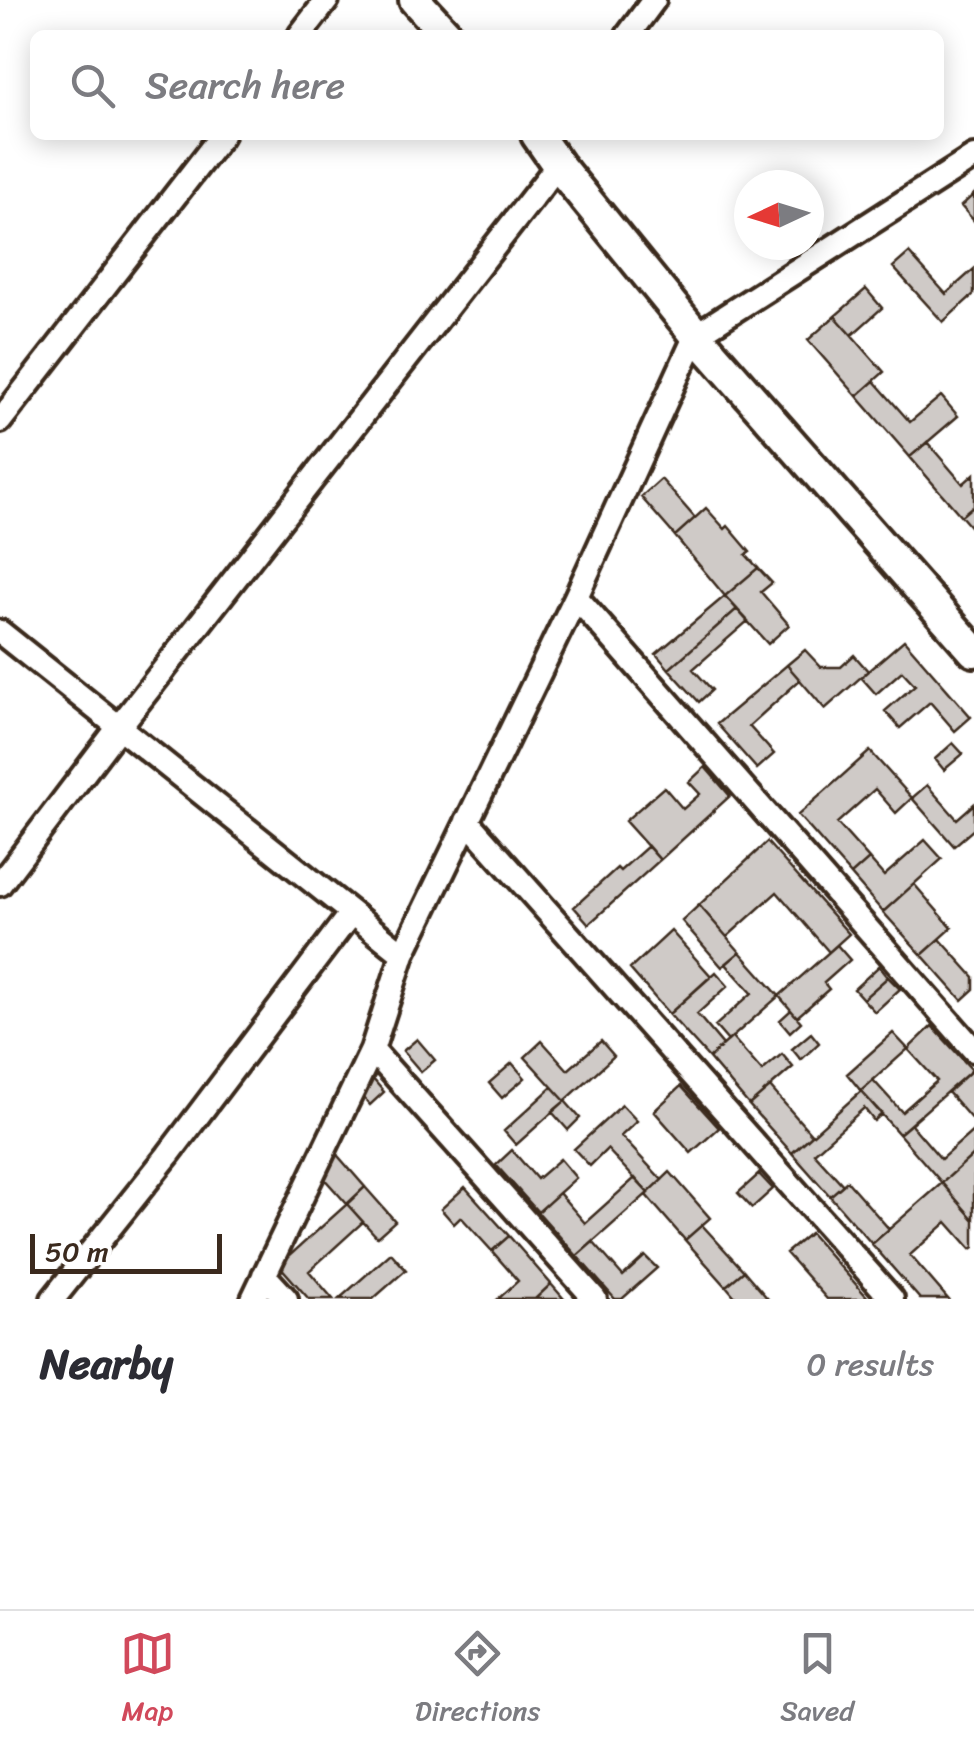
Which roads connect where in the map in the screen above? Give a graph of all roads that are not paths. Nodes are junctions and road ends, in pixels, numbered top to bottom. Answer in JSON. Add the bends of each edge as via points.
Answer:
{"nodes":[{"id":1,"x":327,"y":0,"type":"edge"},
{"id":2,"x":415,"y":0,"type":"edge"},
{"id":3,"x":654,"y":0,"type":"edge"},
{"id":4,"x":304,"y":30,"type":"edge"},
{"id":5,"x":442,"y":30,"type":"edge"},
{"id":6,"x":632,"y":30,"type":"edge"},
{"id":7,"x":218,"y":140,"type":"edge"},
{"id":8,"x":548,"y":145,"type":"edge"},
{"id":9,"x":974,"y":157,"type":"edge"},
{"id":10,"x":696,"y":335,"type":"junction"},
{"id":11,"x":0,"y":421,"type":"edge"},
{"id":12,"x":576,"y":597,"type":"junction"},
{"id":13,"x":0,"y":632,"type":"edge"},
{"id":14,"x":974,"y":651,"type":"edge"},
{"id":15,"x":119,"y":727,"type":"junction"},
{"id":16,"x":467,"y":821,"type":"junction"},
{"id":17,"x":0,"y":884,"type":"edge"},
{"id":18,"x":350,"y":913,"type":"junction"},
{"id":19,"x":402,"y":954,"type":"junction"},
{"id":20,"x":372,"y":1050,"type":"junction"},
{"id":21,"x":974,"y":1050,"type":"edge"},
{"id":22,"x":264,"y":1275,"type":"junction"},
{"id":23,"x":54,"y":1299,"type":"edge"},
{"id":24,"x":253,"y":1299,"type":"edge"},
{"id":25,"x":286,"y":1299,"type":"edge"},
{"id":26,"x":595,"y":1299,"type":"edge"},
{"id":27,"x":892,"y":1299,"type":"edge"}],
"edges":[{"from":1,"to":4,"type":"street"},
{"from":2,"to":5,"type":"street"},
{"from":3,"to":6,"type":"street"},
{"from":7,"to":11,"type":"street"},
{"from":8,"to":10,"type":"street"},
{"from":8,"to":15,"type":"street"},
{"from":9,"to":10,"type":"street"},
{"from":10,"to":12,"type":"street"},
{"from":10,"to":14,"type":"street"},
{"from":12,"to":16,"type":"street"},
{"from":12,"to":21,"type":"street"},
{"from":13,"to":15,"type":"street"},
{"from":15,"to":17,"type":"street"},
{"from":15,"to":18,"type":"street"},
{"from":16,"to":19,"type":"street"},
{"from":16,"to":27,"type":"street"},
{"from":18,"to":19,"type":"street"},
{"from":18,"to":23,"type":"street"},
{"from":19,"to":20,"type":"street"},
{"from":20,"to":22,"type":"street"},
{"from":20,"to":26,"type":"street"},
{"from":22,"to":24,"type":"street"},
{"from":22,"to":25,"type":"street"}]}
